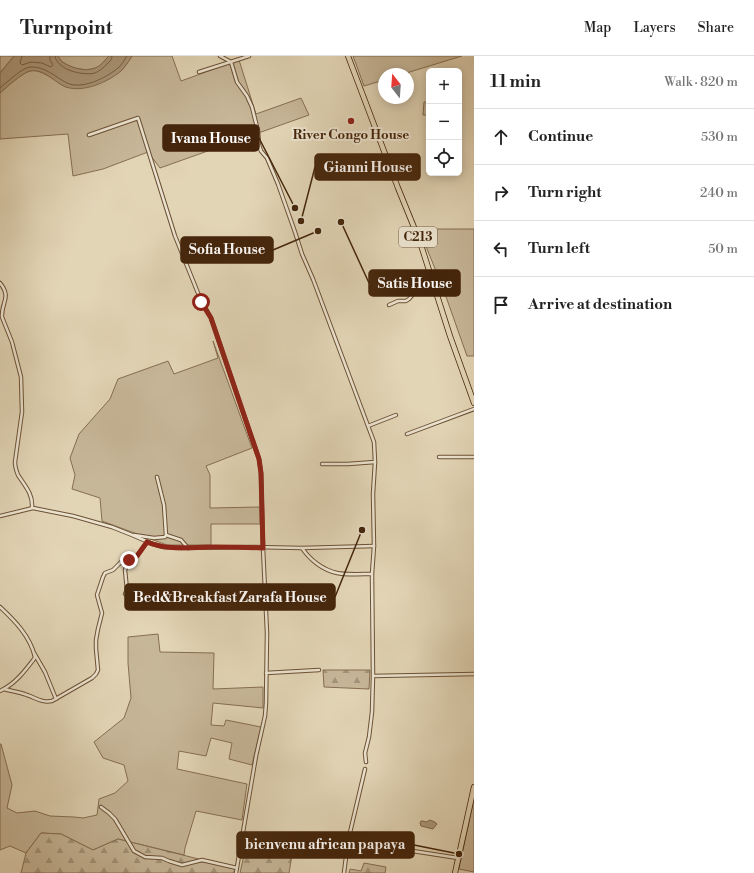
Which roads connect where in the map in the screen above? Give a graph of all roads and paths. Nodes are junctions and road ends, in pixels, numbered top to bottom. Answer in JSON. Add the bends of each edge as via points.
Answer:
{"nodes":[{"id":1,"x":220,"y":56,"type":"edge"},
{"id":2,"x":249,"y":56,"type":"edge"},
{"id":3,"x":348,"y":56,"type":"edge"},
{"id":4,"x":231,"y":62,"type":"junction"},
{"id":5,"x":199,"y":72,"type":"dead end"},
{"id":6,"x":89,"y":135,"type":"dead end"},
{"id":7,"x":0,"y":283,"type":"edge"},
{"id":8,"x":434,"y":287,"type":"junction"},
{"id":9,"x":389,"y":305,"type":"dead end"},
{"id":10,"x":474,"y":403,"type":"edge"},
{"id":11,"x":474,"y":409,"type":"edge"},
{"id":12,"x":396,"y":415,"type":"dead end"},
{"id":13,"x":368,"y":426,"type":"junction"},
{"id":14,"x":407,"y":434,"type":"dead end"},
{"id":15,"x":439,"y":457,"type":"dead end"},
{"id":16,"x":474,"y":458,"type":"edge"},
{"id":17,"x":375,"y":462,"type":"junction"},
{"id":18,"x":322,"y":464,"type":"dead end"},
{"id":19,"x":157,"y":478,"type":"dead end"},
{"id":20,"x":32,"y":508,"type":"junction"},
{"id":21,"x":0,"y":516,"type":"edge"},
{"id":22,"x":132,"y":535,"type":"junction"},
{"id":23,"x":166,"y":535,"type":"junction"},
{"id":24,"x":147,"y":542,"type":"junction"},
{"id":25,"x":374,"y":546,"type":"junction"},
{"id":26,"x":188,"y":548,"type":"junction"},
{"id":27,"x":263,"y":548,"type":"junction"},
{"id":28,"x":302,"y":548,"type":"junction"},
{"id":29,"x":129,"y":560,"type":"junction"},
{"id":30,"x":371,"y":574,"type":"junction"},
{"id":31,"x":125,"y":594,"type":"dead end"},
{"id":32,"x":0,"y":607,"type":"edge"},
{"id":33,"x":33,"y":651,"type":"junction"},
{"id":34,"x":319,"y":670,"type":"dead end"},
{"id":35,"x":266,"y":673,"type":"junction"},
{"id":36,"x":474,"y":674,"type":"edge"},
{"id":37,"x":373,"y":676,"type":"junction"},
{"id":38,"x":4,"y":689,"type":"junction"},
{"id":39,"x":0,"y":691,"type":"edge"},
{"id":40,"x":56,"y":699,"type":"junction"},
{"id":41,"x":366,"y":762,"type":"dead end"},
{"id":42,"x":365,"y":769,"type":"dead end"},
{"id":43,"x":474,"y":786,"type":"edge"},
{"id":44,"x":101,"y":807,"type":"dead end"},
{"id":45,"x":348,"y":841,"type":"junction"},
{"id":46,"x":459,"y":858,"type":"junction"},
{"id":47,"x":237,"y":868,"type":"junction"},
{"id":48,"x":236,"y":873,"type":"edge"},
{"id":49,"x":344,"y":873,"type":"edge"},
{"id":50,"x":455,"y":873,"type":"edge"}],
"edges":[{"from":1,"to":4,"type":"street"},
{"from":2,"to":4,"type":"street"},
{"from":3,"to":8,"type":"main road","number":"C213","via":[[420,242]]},
{"from":4,"to":5,"type":"street"},
{"from":4,"to":13,"type":"street","via":[[237,82],[252,107],[261,151],[267,158],[278,184]]},
{"from":6,"to":27,"type":"street","via":[[138,118],[175,236],[200,298],[211,318],[259,459]]},
{"from":7,"to":20,"type":"street","via":[[6,297],[2,316],[21,377],[22,412],[15,462],[18,475],[33,502]]},
{"from":8,"to":9,"type":"street","via":[[415,292],[406,301]]},
{"from":8,"to":10,"type":"main road","number":"C213"},
{"from":11,"to":14,"type":"street"},
{"from":12,"to":13,"type":"street"},
{"from":13,"to":17,"type":"street","via":[[374,442]]},
{"from":15,"to":16,"type":"street"},
{"from":17,"to":18,"type":"street"},
{"from":17,"to":25,"type":"street"},
{"from":19,"to":23,"type":"street","via":[[164,505]]},
{"from":20,"to":21,"type":"street"},
{"from":20,"to":22,"type":"street","via":[[72,516]]},
{"from":22,"to":23,"type":"street","via":[[161,538]]},
{"from":22,"to":24,"type":"street"},
{"from":23,"to":26,"type":"street","via":[[181,540]]},
{"from":24,"to":26,"type":"street","via":[[163,547]]},
{"from":24,"to":29,"type":"street","via":[[137,556]]},
{"from":25,"to":28,"type":"street"},
{"from":25,"to":30,"type":"street"},
{"from":26,"to":27,"type":"street"},
{"from":27,"to":28,"type":"street"},
{"from":27,"to":35,"type":"street"},
{"from":28,"to":30,"type":"street","via":[[314,562],[331,571]]},
{"from":29,"to":31,"type":"street","via":[[125,570]]},
{"from":29,"to":40,"type":"street","via":[[121,562],[113,570],[105,573],[97,595],[102,613],[96,640],[96,674]]},
{"from":30,"to":37,"type":"street"},
{"from":32,"to":33,"type":"street","via":[[26,634]]},
{"from":33,"to":38,"type":"street","via":[[34,659],[16,680]]},
{"from":33,"to":40,"type":"street"},
{"from":34,"to":35,"type":"street"},
{"from":35,"to":47,"type":"street","via":[[265,716]]},
{"from":36,"to":37,"type":"street"},
{"from":37,"to":41,"type":"street"},
{"from":38,"to":39,"type":"street"},
{"from":38,"to":40,"type":"street","via":[[40,701]]},
{"from":42,"to":45,"type":"street"},
{"from":43,"to":46,"type":"main road"},
{"from":44,"to":47,"type":"street","via":[[115,819],[134,850],[145,857],[162,858],[182,865],[206,861]]},
{"from":45,"to":46,"type":"street"},
{"from":45,"to":49,"type":"street"},
{"from":46,"to":50,"type":"main road"},
{"from":47,"to":48,"type":"street"}]}
